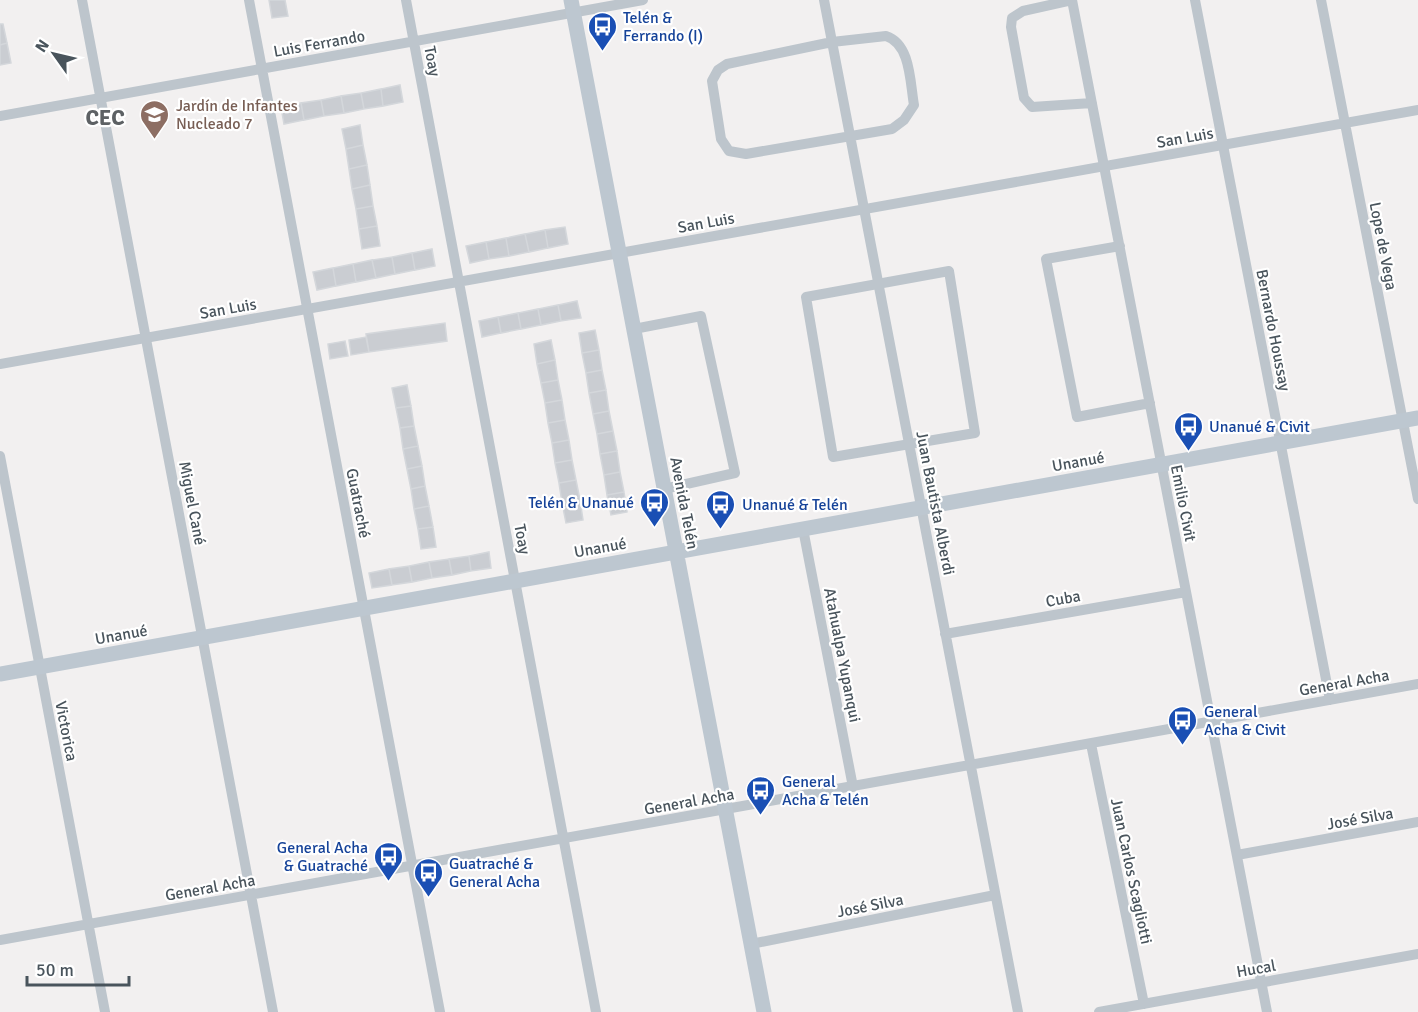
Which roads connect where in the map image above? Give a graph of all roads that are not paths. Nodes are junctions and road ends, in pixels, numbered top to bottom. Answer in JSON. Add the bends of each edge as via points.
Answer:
{"nodes":[{"id":1,"x":82,"y":0,"type":"edge"},
{"id":2,"x":249,"y":0,"type":"edge"},
{"id":3,"x":406,"y":0,"type":"edge"},
{"id":4,"x":643,"y":0,"type":"edge"},
{"id":5,"x":824,"y":0,"type":"edge"},
{"id":6,"x":1072,"y":0,"type":"edge"},
{"id":7,"x":1195,"y":0,"type":"edge"},
{"id":8,"x":1321,"y":0,"type":"edge"},
{"id":9,"x":572,"y":6,"type":"edge"},
{"id":10,"x":414,"y":41,"type":"junction"},
{"id":11,"x":832,"y":42,"type":"junction"},
{"id":12,"x":262,"y":69,"type":"junction"},
{"id":13,"x":101,"y":98,"type":"junction"},
{"id":14,"x":1092,"y":103,"type":"junction"},
{"id":15,"x":1418,"y":110,"type":"edge"},
{"id":16,"x":0,"y":116,"type":"edge"},
{"id":17,"x":1345,"y":123,"type":"junction"},
{"id":18,"x":850,"y":136,"type":"junction"},
{"id":19,"x":1223,"y":145,"type":"junction"},
{"id":20,"x":1104,"y":166,"type":"junction"},
{"id":21,"x":864,"y":209,"type":"junction"},
{"id":22,"x":1120,"y":246,"type":"junction"},
{"id":23,"x":620,"y":253,"type":"junction"},
{"id":24,"x":459,"y":282,"type":"junction"},
{"id":25,"x":878,"y":283,"type":"junction"},
{"id":26,"x":307,"y":309,"type":"junction"},
{"id":27,"x":634,"y":329,"type":"junction"},
{"id":28,"x":146,"y":338,"type":"junction"},
{"id":29,"x":0,"y":364,"type":"edge"},
{"id":30,"x":1150,"y":404,"type":"junction"},
{"id":31,"x":1410,"y":419,"type":"edge"},
{"id":32,"x":1280,"y":442,"type":"junction"},
{"id":33,"x":909,"y":444,"type":"junction"},
{"id":34,"x":0,"y":456,"type":"edge"},
{"id":35,"x":1162,"y":464,"type":"junction"},
{"id":36,"x":664,"y":489,"type":"junction"},
{"id":37,"x":1418,"y":499,"type":"edge"},
{"id":38,"x":921,"y":507,"type":"junction"},
{"id":39,"x":803,"y":529,"type":"junction"},
{"id":40,"x":676,"y":552,"type":"junction"},
{"id":41,"x":515,"y":581,"type":"junction"},
{"id":42,"x":1186,"y":592,"type":"junction"},
{"id":43,"x":364,"y":608,"type":"junction"},
{"id":44,"x":945,"y":634,"type":"junction"},
{"id":45,"x":202,"y":637,"type":"junction"},
{"id":46,"x":40,"y":667,"type":"junction"},
{"id":47,"x":0,"y":674,"type":"edge"},
{"id":48,"x":1418,"y":684,"type":"edge"},
{"id":49,"x":1330,"y":700,"type":"junction"},
{"id":50,"x":1211,"y":722,"type":"junction"},
{"id":51,"x":1090,"y":744,"type":"junction"},
{"id":52,"x":970,"y":765,"type":"junction"},
{"id":53,"x":853,"y":787,"type":"junction"},
{"id":54,"x":726,"y":810,"type":"junction"},
{"id":55,"x":1418,"y":822,"type":"edge"},
{"id":56,"x":564,"y":839,"type":"junction"},
{"id":57,"x":1237,"y":855,"type":"junction"},
{"id":58,"x":412,"y":866,"type":"junction"},
{"id":59,"x":251,"y":895,"type":"junction"},
{"id":60,"x":995,"y":895,"type":"junction"},
{"id":61,"x":88,"y":924,"type":"junction"},
{"id":62,"x":0,"y":940,"type":"edge"},
{"id":63,"x":751,"y":944,"type":"junction"},
{"id":64,"x":1418,"y":954,"type":"edge"},
{"id":65,"x":1261,"y":983,"type":"junction"},
{"id":66,"x":1144,"y":1004,"type":"junction"},
{"id":67,"x":105,"y":1012,"type":"edge"},
{"id":68,"x":273,"y":1012,"type":"edge"},
{"id":69,"x":440,"y":1012,"type":"edge"},
{"id":70,"x":596,"y":1012,"type":"edge"},
{"id":71,"x":764,"y":1012,"type":"edge"},
{"id":72,"x":1018,"y":1012,"type":"edge"},
{"id":73,"x":1099,"y":1012,"type":"edge"},
{"id":74,"x":1267,"y":1012,"type":"edge"}],
"edges":[{"from":1,"to":13,"type":"street","name":"Miguel Cané"},
{"from":2,"to":12,"type":"street","name":"Guatraché"},
{"from":3,"to":10,"type":"street","name":"Toay"},
{"from":4,"to":9,"type":"street","name":"Luis Ferrando"},
{"from":5,"to":11,"type":"street","name":"Juan Bautista Alberdi"},
{"from":6,"to":14,"type":"street","name":"Emilio Civit"},
{"from":6,"to":14,"type":"street","via":[[1023,11],[1012,18],[1024,98],[1032,107]]},
{"from":7,"to":19,"type":"street","name":"Bernardo Houssay"},
{"from":8,"to":17,"type":"street","name":"Lope de Vega"},
{"from":9,"to":10,"type":"street","name":"Luis Ferrando"},
{"from":9,"to":23,"type":"street","name":"Avenida Telén"},
{"from":10,"to":12,"type":"street","name":"Luis Ferrando"},
{"from":10,"to":24,"type":"street","name":"Toay"},
{"from":11,"to":18,"type":"street","name":"Juan Bautista Alberdi"},
{"from":11,"to":18,"type":"street","via":[[886,36],[896,39],[903,49],[914,105],[892,129]]},
{"from":11,"to":18,"type":"street","via":[[727,64],[718,70],[712,81],[721,139],[729,151],[746,154]]},
{"from":12,"to":13,"type":"street","name":"Luis Ferrando"},
{"from":12,"to":26,"type":"street","name":"Guatraché"},
{"from":13,"to":16,"type":"street","name":"Luis Ferrando"},
{"from":13,"to":28,"type":"street","name":"Miguel Cané"},
{"from":14,"to":20,"type":"street","name":"Emilio Civit"},
{"from":15,"to":17,"type":"street","name":"San Luis"},
{"from":17,"to":19,"type":"street","name":"San Luis"},
{"from":17,"to":31,"type":"street","name":"Lope de Vega"},
{"from":18,"to":21,"type":"street","name":"Juan Bautista Alberdi"},
{"from":19,"to":20,"type":"street","name":"San Luis"},
{"from":19,"to":32,"type":"street","name":"Bernardo Houssay"},
{"from":20,"to":21,"type":"street","name":"San Luis"},
{"from":20,"to":22,"type":"street","name":"Emilio Civit"},
{"from":21,"to":23,"type":"street","name":"San Luis"},
{"from":21,"to":25,"type":"street","name":"Juan Bautista Alberdi"},
{"from":22,"to":30,"type":"street","name":"Emilio Civit"},
{"from":22,"to":30,"type":"street","via":[[1047,259],[1077,417]]},
{"from":23,"to":24,"type":"street","name":"San Luis"},
{"from":23,"to":27,"type":"street","name":"Avenida Telén"},
{"from":24,"to":26,"type":"street","name":"San Luis"},
{"from":24,"to":41,"type":"street","name":"Toay"},
{"from":25,"to":33,"type":"street","name":"Juan Bautista Alberdi"},
{"from":25,"to":33,"type":"street","via":[[949,271],[975,433]]},
{"from":25,"to":33,"type":"street","via":[[806,297],[833,457]]},
{"from":26,"to":28,"type":"street","name":"San Luis"},
{"from":26,"to":43,"type":"street","name":"Guatraché"},
{"from":27,"to":36,"type":"street","name":"Avenida Telén"},
{"from":27,"to":36,"type":"street","via":[[701,315],[735,473]]},
{"from":28,"to":29,"type":"street","name":"San Luis"},
{"from":28,"to":45,"type":"street","name":"Miguel Cané"},
{"from":30,"to":35,"type":"street","name":"Emilio Civit"},
{"from":31,"to":32,"type":"street","name":"Unanué"},
{"from":31,"to":37,"type":"street","name":"Lope de Vega"},
{"from":32,"to":35,"type":"street","name":"Unanué"},
{"from":32,"to":49,"type":"street","name":"Bernardo Houssay"},
{"from":33,"to":38,"type":"street","name":"Juan Bautista Alberdi"},
{"from":34,"to":46,"type":"street","name":"Victorica"},
{"from":35,"to":38,"type":"street","name":"Unanué"},
{"from":35,"to":42,"type":"street","name":"Emilio Civit"},
{"from":36,"to":40,"type":"street","name":"Avenida Telén"},
{"from":38,"to":39,"type":"street","name":"Unanué"},
{"from":38,"to":44,"type":"street","name":"Juan Bautista Alberdi"},
{"from":39,"to":40,"type":"street","name":"Unanué"},
{"from":39,"to":53,"type":"street","name":"Atahualpa Yupanqui"},
{"from":40,"to":41,"type":"street","name":"Unanué"},
{"from":40,"to":54,"type":"street","name":"Avenida Telén"},
{"from":41,"to":43,"type":"street","name":"Unanué"},
{"from":41,"to":56,"type":"street","name":"Toay"},
{"from":42,"to":44,"type":"street","name":"Cuba"},
{"from":42,"to":50,"type":"street","name":"Emilio Civit"},
{"from":43,"to":45,"type":"street","name":"Unanué"},
{"from":43,"to":58,"type":"street","name":"Guatraché"},
{"from":44,"to":52,"type":"street","name":"Juan Bautista Alberdi"},
{"from":45,"to":46,"type":"street","name":"Unanué"},
{"from":45,"to":59,"type":"street","name":"Miguel Cané"},
{"from":46,"to":47,"type":"street","name":"Unanué"},
{"from":46,"to":61,"type":"street","name":"Victorica"},
{"from":48,"to":49,"type":"street","name":"General Acha"},
{"from":49,"to":50,"type":"street","name":"General Acha"},
{"from":50,"to":51,"type":"street","name":"General Acha"},
{"from":50,"to":57,"type":"street","name":"Emilio Civit"},
{"from":51,"to":52,"type":"street","name":"General Acha"},
{"from":51,"to":66,"type":"street","name":"Juan Carlos Scagliotti"},
{"from":52,"to":53,"type":"street","name":"General Acha"},
{"from":52,"to":60,"type":"street","name":"Juan Bautista Alberdi"},
{"from":53,"to":54,"type":"street","name":"General Acha"},
{"from":54,"to":56,"type":"street","name":"General Acha"},
{"from":54,"to":63,"type":"street","name":"Avenida Telén"},
{"from":55,"to":57,"type":"street","name":"José Silva"},
{"from":56,"to":58,"type":"street","name":"General Acha"},
{"from":56,"to":70,"type":"street","name":"Toay"},
{"from":57,"to":65,"type":"street","name":"Emilio Civit"},
{"from":58,"to":59,"type":"street","name":"General Acha"},
{"from":58,"to":69,"type":"street","name":"Guatraché"},
{"from":59,"to":61,"type":"street","name":"General Acha"},
{"from":59,"to":68,"type":"street","name":"Miguel Cané"},
{"from":60,"to":63,"type":"street","name":"José Silva"},
{"from":60,"to":72,"type":"street","name":"Juan Bautista Alberdi"},
{"from":61,"to":62,"type":"street","name":"General Acha"},
{"from":61,"to":67,"type":"street","name":"Victorica"},
{"from":63,"to":71,"type":"street","name":"Avenida Telén"},
{"from":64,"to":65,"type":"street","name":"Hucal"},
{"from":65,"to":66,"type":"street","name":"Hucal"},
{"from":65,"to":74,"type":"street","name":"Emilio Civit"},
{"from":66,"to":73,"type":"street","name":"Hucal"}]}
